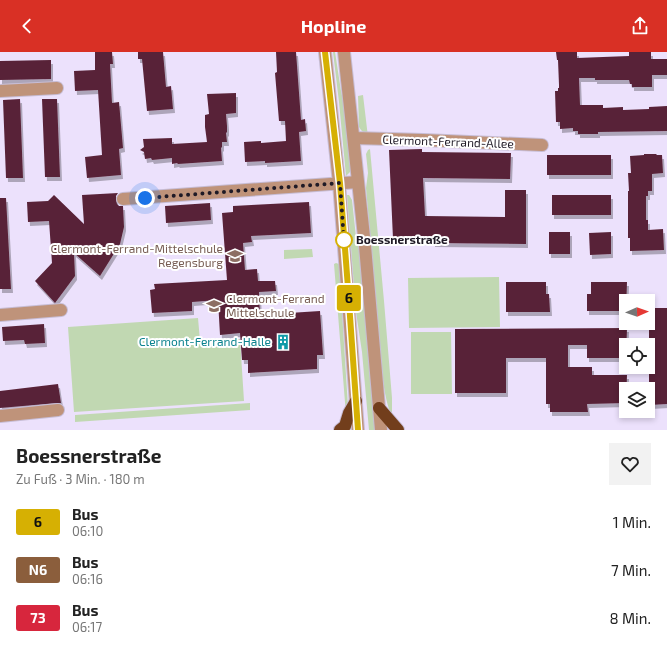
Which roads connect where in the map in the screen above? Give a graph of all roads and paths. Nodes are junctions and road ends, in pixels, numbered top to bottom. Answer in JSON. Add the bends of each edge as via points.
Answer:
{"nodes":[{"id":1,"x":325,"y":52,"type":"edge"},
{"id":2,"x":344,"y":52,"type":"edge"},
{"id":3,"x":57,"y":88,"type":"dead end"},
{"id":4,"x":0,"y":91,"type":"edge"},
{"id":5,"x":354,"y":138,"type":"junction"},
{"id":6,"x":542,"y":146,"type":"dead end"},
{"id":7,"x":358,"y":182,"type":"junction"},
{"id":8,"x":340,"y":183,"type":"junction"},
{"id":9,"x":123,"y":199,"type":"dead end"},
{"id":10,"x":61,"y":310,"type":"dead end"},
{"id":11,"x":0,"y":315,"type":"edge"},
{"id":12,"x":356,"y":401,"type":"junction"},
{"id":13,"x":379,"y":408,"type":"junction"},
{"id":14,"x":58,"y":410,"type":"dead end"},
{"id":15,"x":0,"y":416,"type":"edge"},
{"id":16,"x":340,"y":430,"type":"edge"},
{"id":17,"x":358,"y":430,"type":"edge"},
{"id":18,"x":381,"y":430,"type":"edge"},
{"id":19,"x":398,"y":430,"type":"edge"}],
"edges":[{"from":1,"to":8,"type":"street"},
{"from":2,"to":5,"type":"street"},
{"from":3,"to":4,"type":"street"},
{"from":5,"to":6,"type":"street","name":"Clermont-Ferrand-Allee"},
{"from":5,"to":7,"type":"street"},
{"from":7,"to":8,"type":"street"},
{"from":7,"to":13,"type":"street"},
{"from":8,"to":9,"type":"street"},
{"from":8,"to":12,"type":"street"},
{"from":10,"to":11,"type":"street"},
{"from":12,"to":16,"type":"highway","via":[[345,426]]},
{"from":12,"to":17,"type":"street"},
{"from":13,"to":18,"type":"street"},
{"from":13,"to":19,"type":"highway"},
{"from":14,"to":15,"type":"street"}]}
